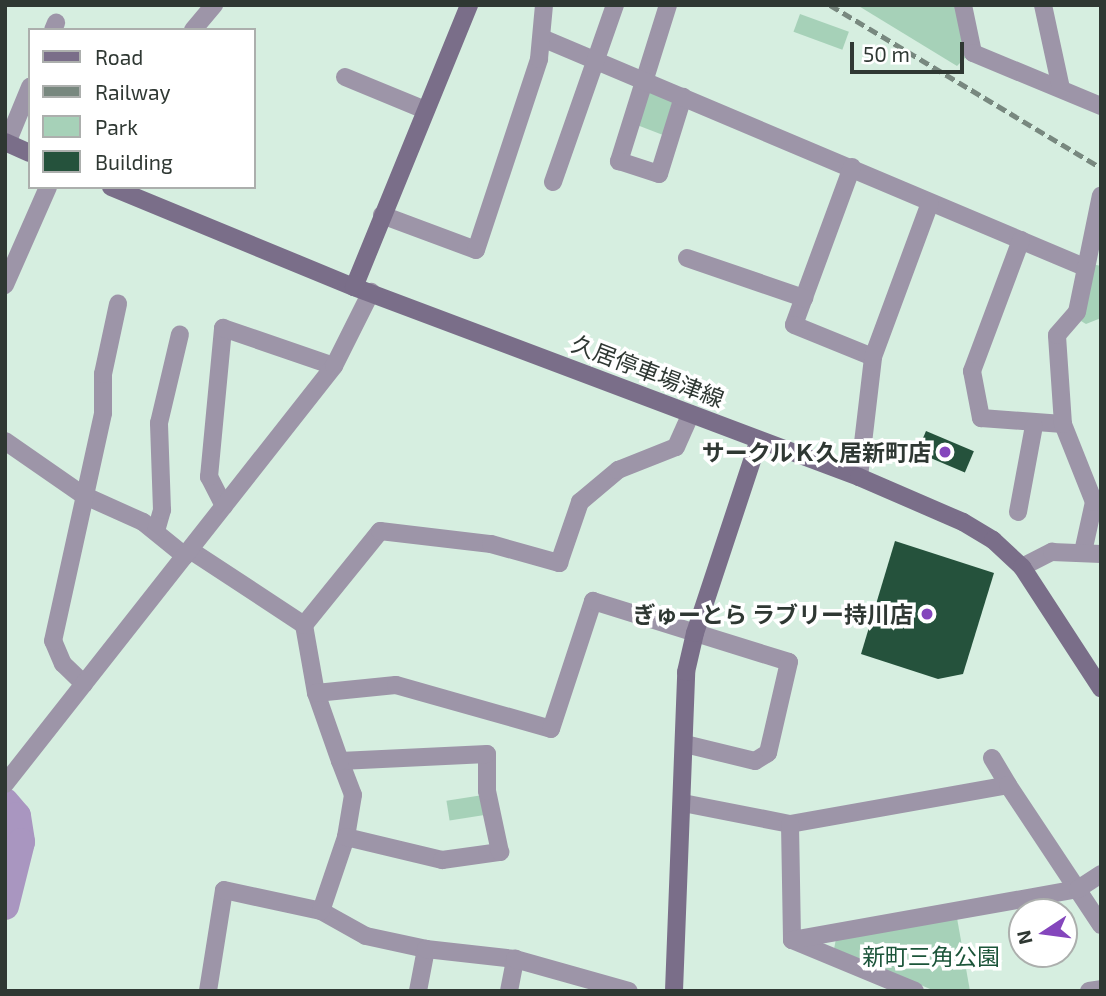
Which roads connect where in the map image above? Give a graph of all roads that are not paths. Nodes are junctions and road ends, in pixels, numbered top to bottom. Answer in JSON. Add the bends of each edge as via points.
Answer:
{"nodes":[{"id":1,"x":214,"y":5,"type":"edge"},
{"id":2,"x":469,"y":5,"type":"edge"},
{"id":3,"x":544,"y":5,"type":"edge"},
{"id":4,"x":615,"y":5,"type":"edge"},
{"id":5,"x":668,"y":5,"type":"edge"},
{"id":6,"x":963,"y":5,"type":"edge"},
{"id":7,"x":1043,"y":5,"type":"edge"},
{"id":8,"x":195,"y":28,"type":"edge"},
{"id":9,"x":542,"y":38,"type":"junction"},
{"id":10,"x":594,"y":60,"type":"junction"},
{"id":11,"x":345,"y":77,"type":"dead end"},
{"id":12,"x":645,"y":80,"type":"junction"},
{"id":13,"x":1061,"y":88,"type":"junction"},
{"id":14,"x":28,"y":92,"type":"edge"},
{"id":15,"x":683,"y":97,"type":"junction"},
{"id":16,"x":1101,"y":106,"type":"edge"},
{"id":17,"x":425,"y":110,"type":"junction"},
{"id":18,"x":6,"y":143,"type":"edge"},
{"id":19,"x":28,"y":152,"type":"edge"},
{"id":20,"x":852,"y":167,"type":"junction"},
{"id":21,"x":553,"y":182,"type":"dead end"},
{"id":22,"x":47,"y":189,"type":"edge"},
{"id":23,"x":116,"y":189,"type":"edge"},
{"id":24,"x":1101,"y":195,"type":"edge"},
{"id":25,"x":930,"y":202,"type":"junction"},
{"id":26,"x":382,"y":215,"type":"junction"},
{"id":27,"x":1021,"y":240,"type":"junction"},
{"id":28,"x":687,"y":258,"type":"dead end"},
{"id":29,"x":1084,"y":267,"type":"junction"},
{"id":30,"x":5,"y":285,"type":"edge"},
{"id":31,"x":363,"y":289,"type":"junction"},
{"id":32,"x":804,"y":299,"type":"junction"},
{"id":33,"x":118,"y":304,"type":"dead end"},
{"id":34,"x":180,"y":334,"type":"dead end"},
{"id":35,"x":873,"y":357,"type":"junction"},
{"id":36,"x":334,"y":366,"type":"junction"},
{"id":37,"x":691,"y":414,"type":"junction"},
{"id":38,"x":1063,"y":425,"type":"junction"},
{"id":39,"x":1034,"y":426,"type":"junction"},
{"id":40,"x":759,"y":440,"type":"junction"},
{"id":41,"x":5,"y":441,"type":"edge"},
{"id":42,"x":859,"y":477,"type":"junction"},
{"id":43,"x":83,"y":495,"type":"junction"},
{"id":44,"x":224,"y":506,"type":"junction"},
{"id":45,"x":1018,"y":512,"type":"dead end"},
{"id":46,"x":156,"y":531,"type":"junction"},
{"id":47,"x":1083,"y":552,"type":"junction"},
{"id":48,"x":187,"y":553,"type":"junction"},
{"id":49,"x":1101,"y":554,"type":"edge"},
{"id":50,"x":1022,"y":567,"type":"junction"},
{"id":51,"x":304,"y":625,"type":"junction"},
{"id":52,"x":695,"y":633,"type":"junction"},
{"id":53,"x":84,"y":684,"type":"junction"},
{"id":54,"x":1101,"y":688,"type":"edge"},
{"id":55,"x":316,"y":693,"type":"junction"},
{"id":56,"x":685,"y":744,"type":"junction"},
{"id":57,"x":992,"y":758,"type":"dead end"},
{"id":58,"x":340,"y":761,"type":"junction"},
{"id":59,"x":5,"y":784,"type":"edge"},
{"id":60,"x":1008,"y":785,"type":"junction"},
{"id":61,"x":683,"y":803,"type":"junction"},
{"id":62,"x":790,"y":824,"type":"junction"},
{"id":63,"x":346,"y":836,"type":"junction"},
{"id":64,"x":1101,"y":874,"type":"edge"},
{"id":65,"x":1078,"y":889,"type":"junction"},
{"id":66,"x":321,"y":911,"type":"junction"},
{"id":67,"x":1101,"y":925,"type":"edge"},
{"id":68,"x":792,"y":940,"type":"junction"},
{"id":69,"x":426,"y":948,"type":"junction"},
{"id":70,"x":516,"y":959,"type":"junction"},
{"id":71,"x":1101,"y":989,"type":"edge"},
{"id":72,"x":208,"y":991,"type":"edge"},
{"id":73,"x":418,"y":991,"type":"edge"},
{"id":74,"x":509,"y":991,"type":"edge"},
{"id":75,"x":629,"y":991,"type":"edge"},
{"id":76,"x":674,"y":991,"type":"edge"},
{"id":77,"x":915,"y":991,"type":"edge"},
{"id":78,"x":1088,"y":991,"type":"edge"}],
"edges":[{"from":1,"to":8,"type":"street"},
{"from":2,"to":17,"type":"main road"},
{"from":3,"to":9,"type":"street"},
{"from":4,"to":10,"type":"street"},
{"from":5,"to":12,"type":"street"},
{"from":6,"to":13,"type":"street","via":[[973,52]]},
{"from":7,"to":13,"type":"street"},
{"from":9,"to":10,"type":"street"},
{"from":9,"to":26,"type":"street","via":[[475,250]]},
{"from":10,"to":12,"type":"street"},
{"from":10,"to":21,"type":"street"},
{"from":11,"to":17,"type":"street"},
{"from":12,"to":15,"type":"street"},
{"from":12,"to":15,"type":"street","via":[[619,162],[659,174]]},
{"from":13,"to":16,"type":"street"},
{"from":14,"to":18,"type":"street"},
{"from":15,"to":20,"type":"street"},
{"from":17,"to":26,"type":"main road"},
{"from":18,"to":19,"type":"main road"},
{"from":20,"to":25,"type":"street"},
{"from":20,"to":32,"type":"street"},
{"from":22,"to":30,"type":"street"},
{"from":23,"to":31,"type":"main road","name":"久居停車場津線"},
{"from":24,"to":29,"type":"street"},
{"from":25,"to":27,"type":"street"},
{"from":25,"to":35,"type":"street"},
{"from":26,"to":31,"type":"main road"},
{"from":27,"to":29,"type":"street"},
{"from":27,"to":39,"type":"street","via":[[972,371],[981,418]]},
{"from":28,"to":32,"type":"street"},
{"from":29,"to":38,"type":"street","via":[[1077,312],[1057,335]]},
{"from":31,"to":36,"type":"street"},
{"from":31,"to":37,"type":"main road","name":"久居停車場津線"},
{"from":32,"to":35,"type":"street","via":[[794,325]]},
{"from":33,"to":43,"type":"street","via":[[103,374],[103,413]]},
{"from":34,"to":46,"type":"street","via":[[159,423],[162,510]]},
{"from":35,"to":42,"type":"street"},
{"from":36,"to":44,"type":"street"},
{"from":36,"to":44,"type":"street","via":[[223,328],[209,477]]},
{"from":37,"to":40,"type":"main road","name":"久居停車場津線"},
{"from":37,"to":51,"type":"street","via":[[676,447],[618,470],[580,502],[559,563],[491,544],[380,531]]},
{"from":38,"to":39,"type":"street"},
{"from":38,"to":47,"type":"street","via":[[1094,502]]},
{"from":39,"to":45,"type":"street"},
{"from":40,"to":42,"type":"main road","name":"久居停車場津線"},
{"from":40,"to":52,"type":"main road"},
{"from":41,"to":43,"type":"street"},
{"from":42,"to":50,"type":"main road","name":"久居停車場津線","via":[[963,522],[993,540]]},
{"from":43,"to":46,"type":"street"},
{"from":43,"to":53,"type":"street","via":[[53,641],[62,664]]},
{"from":44,"to":48,"type":"street"},
{"from":46,"to":48,"type":"street"},
{"from":47,"to":49,"type":"street"},
{"from":47,"to":50,"type":"street","via":[[1052,552]]},
{"from":48,"to":51,"type":"street"},
{"from":48,"to":53,"type":"street"},
{"from":50,"to":54,"type":"main road","name":"久居停車場津線"},
{"from":51,"to":55,"type":"street"},
{"from":52,"to":55,"type":"street","via":[[593,601],[551,729],[396,685]]},
{"from":52,"to":56,"type":"main road","via":[[687,673]]},
{"from":52,"to":56,"type":"street","via":[[789,662],[768,753],[755,761]]},
{"from":53,"to":59,"type":"street"},
{"from":55,"to":58,"type":"street"},
{"from":56,"to":61,"type":"main road"},
{"from":57,"to":60,"type":"street"},
{"from":58,"to":63,"type":"street","via":[[353,795]]},
{"from":58,"to":63,"type":"street","via":[[487,754],[487,791],[500,852],[442,860]]},
{"from":60,"to":62,"type":"street"},
{"from":60,"to":65,"type":"street"},
{"from":61,"to":62,"type":"street"},
{"from":61,"to":76,"type":"main road"},
{"from":62,"to":68,"type":"street"},
{"from":63,"to":66,"type":"street"},
{"from":64,"to":65,"type":"street"},
{"from":65,"to":67,"type":"street"},
{"from":65,"to":68,"type":"street"},
{"from":66,"to":69,"type":"street","via":[[366,936]]},
{"from":66,"to":72,"type":"street","via":[[224,890]]},
{"from":68,"to":77,"type":"street"},
{"from":69,"to":70,"type":"street"},
{"from":69,"to":73,"type":"street"},
{"from":70,"to":74,"type":"street"},
{"from":70,"to":75,"type":"street"},
{"from":71,"to":78,"type":"street"}]}
